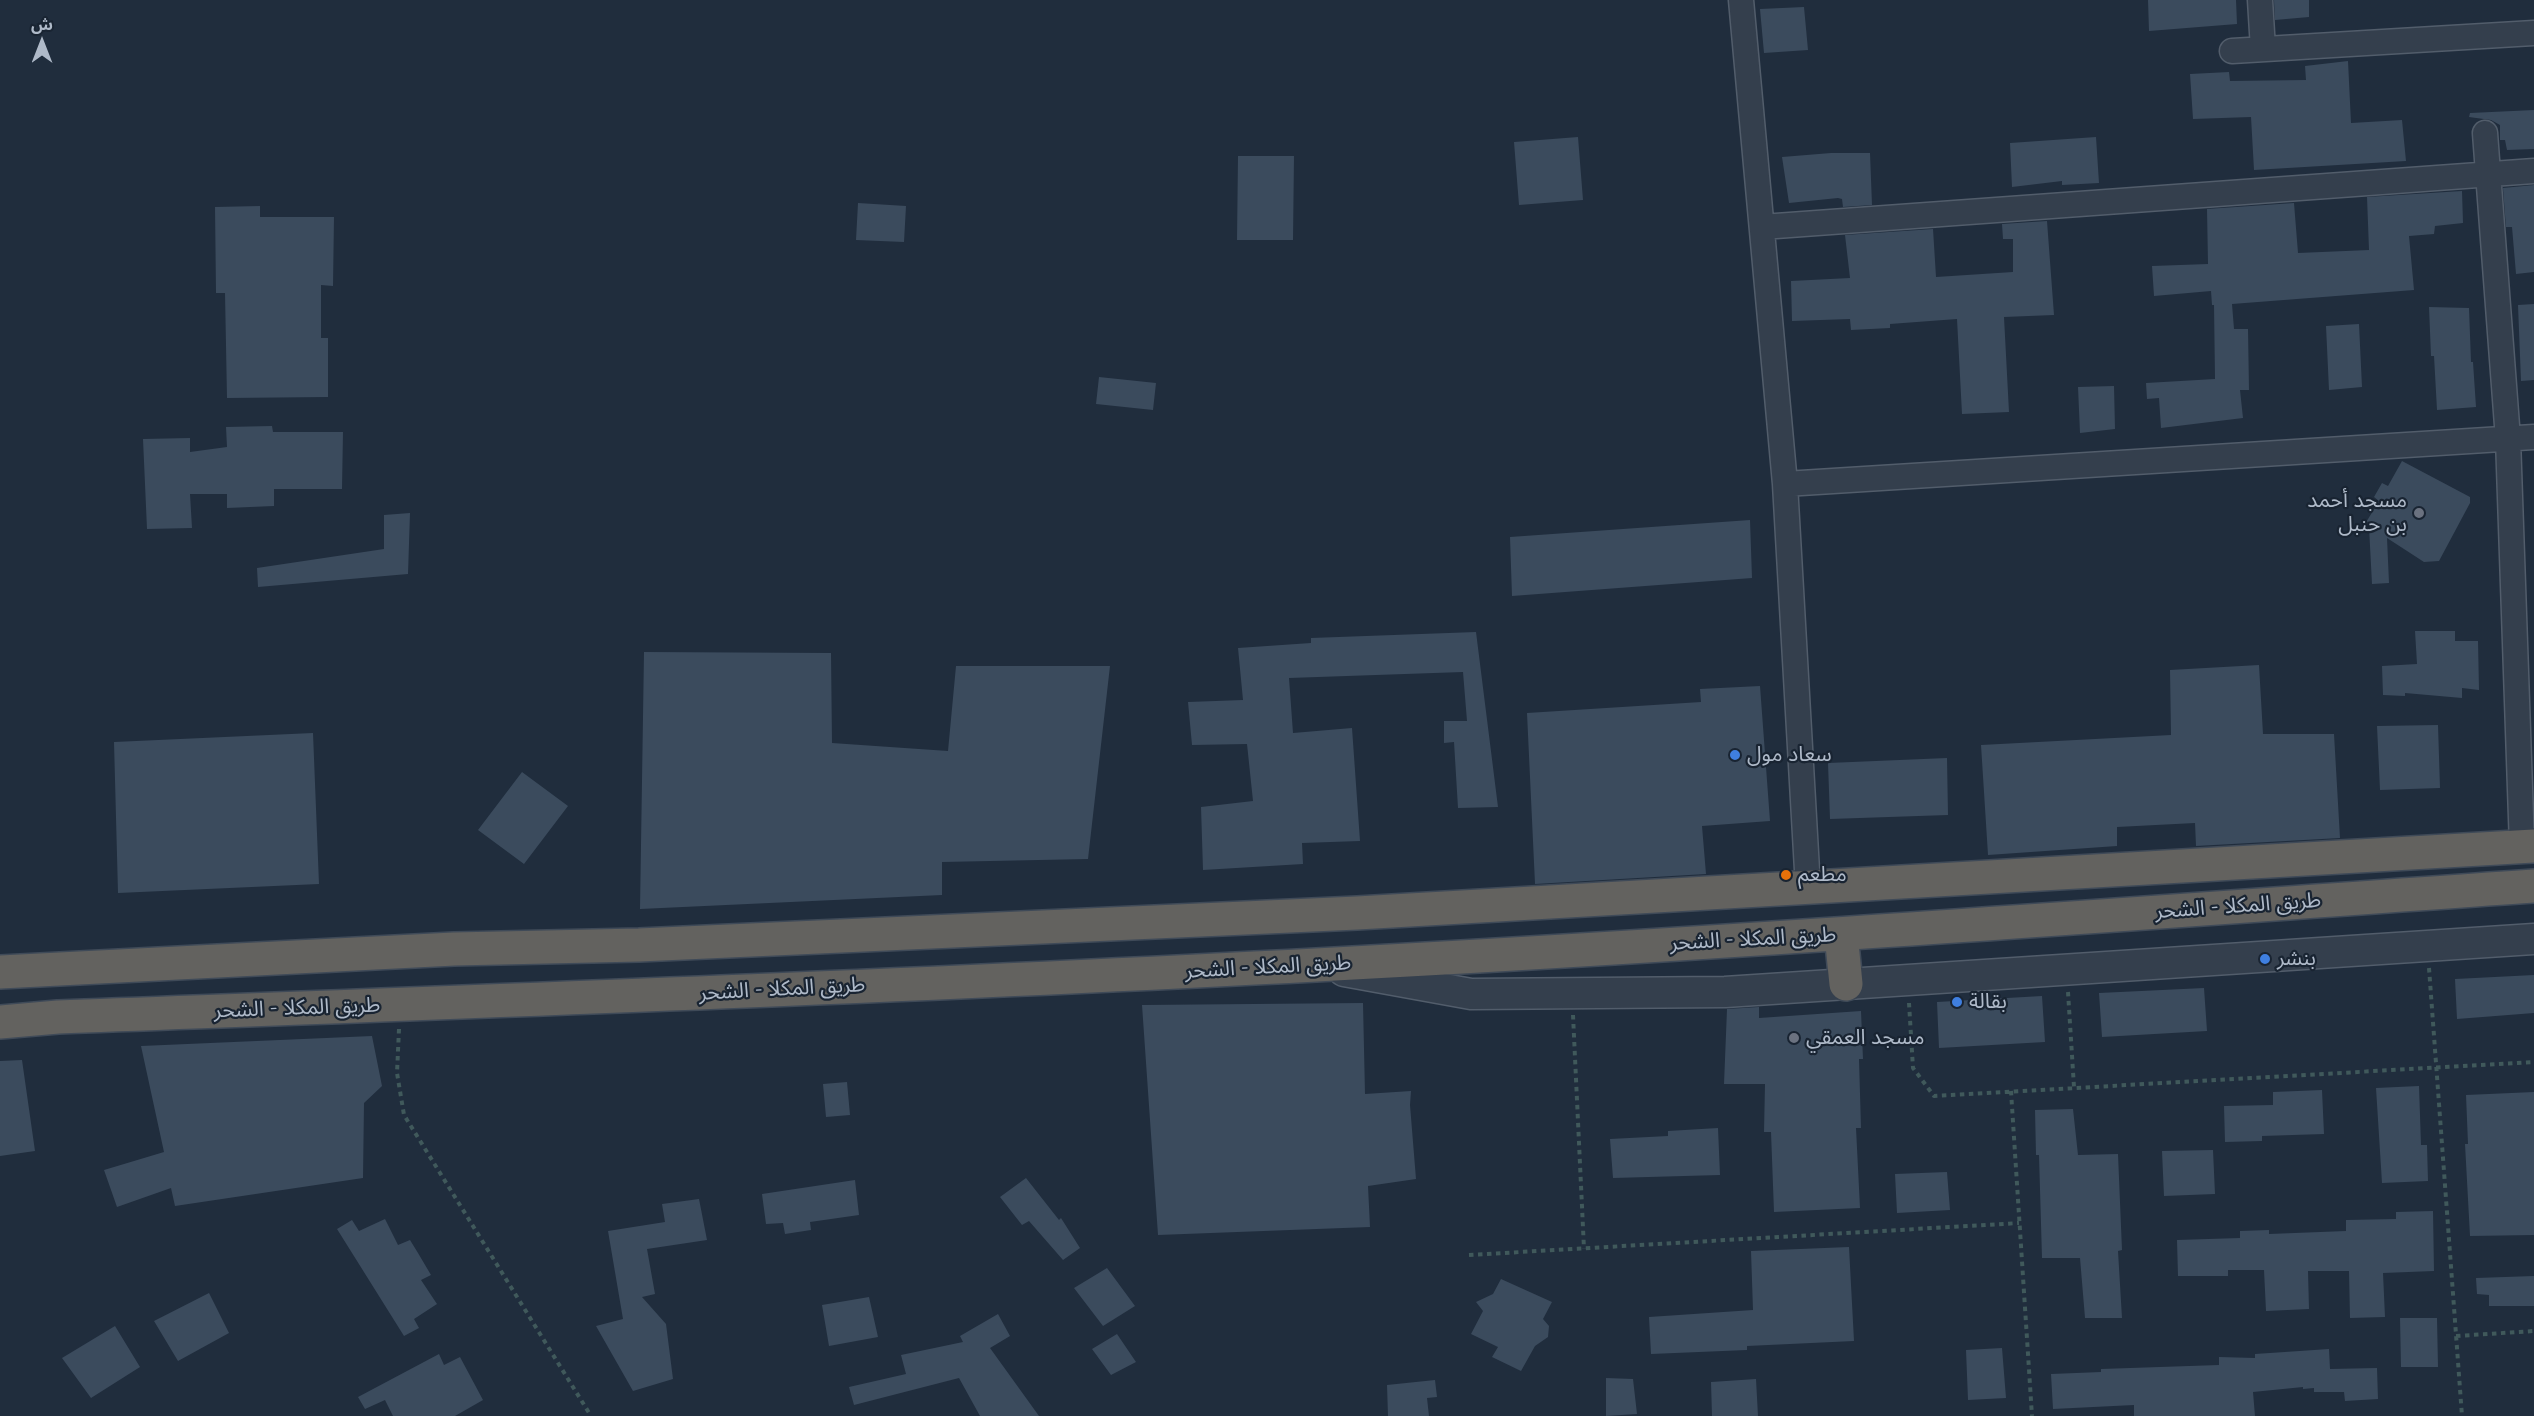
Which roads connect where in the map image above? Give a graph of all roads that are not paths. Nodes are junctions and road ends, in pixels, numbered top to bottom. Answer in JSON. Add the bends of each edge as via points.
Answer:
{"nodes":[{"id":1,"x":1741,"y":0,"type":"edge"},
{"id":2,"x":2260,"y":0,"type":"edge"},
{"id":3,"x":2534,"y":33,"type":"edge"},
{"id":4,"x":2263,"y":49,"type":"junction"},
{"id":5,"x":2232,"y":51,"type":"dead end"},
{"id":6,"x":2485,"y":133,"type":"dead end"},
{"id":7,"x":2534,"y":171,"type":"edge"},
{"id":8,"x":2488,"y":174,"type":"junction"},
{"id":9,"x":1762,"y":226,"type":"junction"},
{"id":10,"x":2534,"y":437,"type":"edge"},
{"id":11,"x":2508,"y":439,"type":"junction"},
{"id":12,"x":1785,"y":484,"type":"junction"},
{"id":13,"x":2528,"y":847,"type":"edge"},
{"id":14,"x":2534,"y":886,"type":"edge"},
{"id":15,"x":1808,"y":888,"type":"junction"},
{"id":16,"x":1358,"y":913,"type":"junction"},
{"id":17,"x":1826,"y":935,"type":"junction"},
{"id":18,"x":2534,"y":939,"type":"edge"},
{"id":19,"x":639,"y":945,"type":"junction"},
{"id":20,"x":1360,"y":963,"type":"junction"},
{"id":21,"x":1315,"y":965,"type":"junction"},
{"id":22,"x":0,"y":972,"type":"edge"},
{"id":23,"x":1846,"y":984,"type":"junction"},
{"id":24,"x":641,"y":995,"type":"junction"},
{"id":25,"x":0,"y":1023,"type":"edge"}],
"edges":[{"from":1,"to":9,"type":"street"},
{"from":2,"to":4,"type":"street"},
{"from":3,"to":4,"type":"street"},
{"from":4,"to":5,"type":"street"},
{"from":6,"to":8,"type":"street"},
{"from":7,"to":8,"type":"street"},
{"from":8,"to":9,"type":"street"},
{"from":8,"to":11,"type":"street"},
{"from":9,"to":12,"type":"street"},
{"from":10,"to":11,"type":"street"},
{"from":11,"to":12,"type":"street"},
{"from":11,"to":13,"type":"street"},
{"from":12,"to":15,"type":"street"},
{"from":13,"to":15,"type":"highway","name":"طريق المكلا - الشحر"},
{"from":14,"to":17,"type":"highway","name":"طريق المكلا - الشحر"},
{"from":15,"to":16,"type":"highway","name":"طريق المكلا - الشحر"},
{"from":15,"to":17,"type":"highway"},
{"from":16,"to":19,"type":"highway","name":"طريق المكلا - الشحر"},
{"from":16,"to":20,"type":"highway"},
{"from":17,"to":20,"type":"highway","name":"طريق المكلا - الشحر"},
{"from":17,"to":23,"type":"highway"},
{"from":18,"to":23,"type":"street"},
{"from":19,"to":22,"type":"highway","name":"طريق المكلا - الشحر","via":[[454,949]]},
{"from":19,"to":24,"type":"highway"},
{"from":20,"to":21,"type":"highway","name":"طريق المكلا - الشحر"},
{"from":21,"to":23,"type":"street","via":[[1471,994],[1725,992]]},
{"from":21,"to":24,"type":"highway","name":"طريق المكلا - الشحر"},
{"from":24,"to":25,"type":"highway","name":"طريق المكلا - الشحر","via":[[58,1017]]}]}
